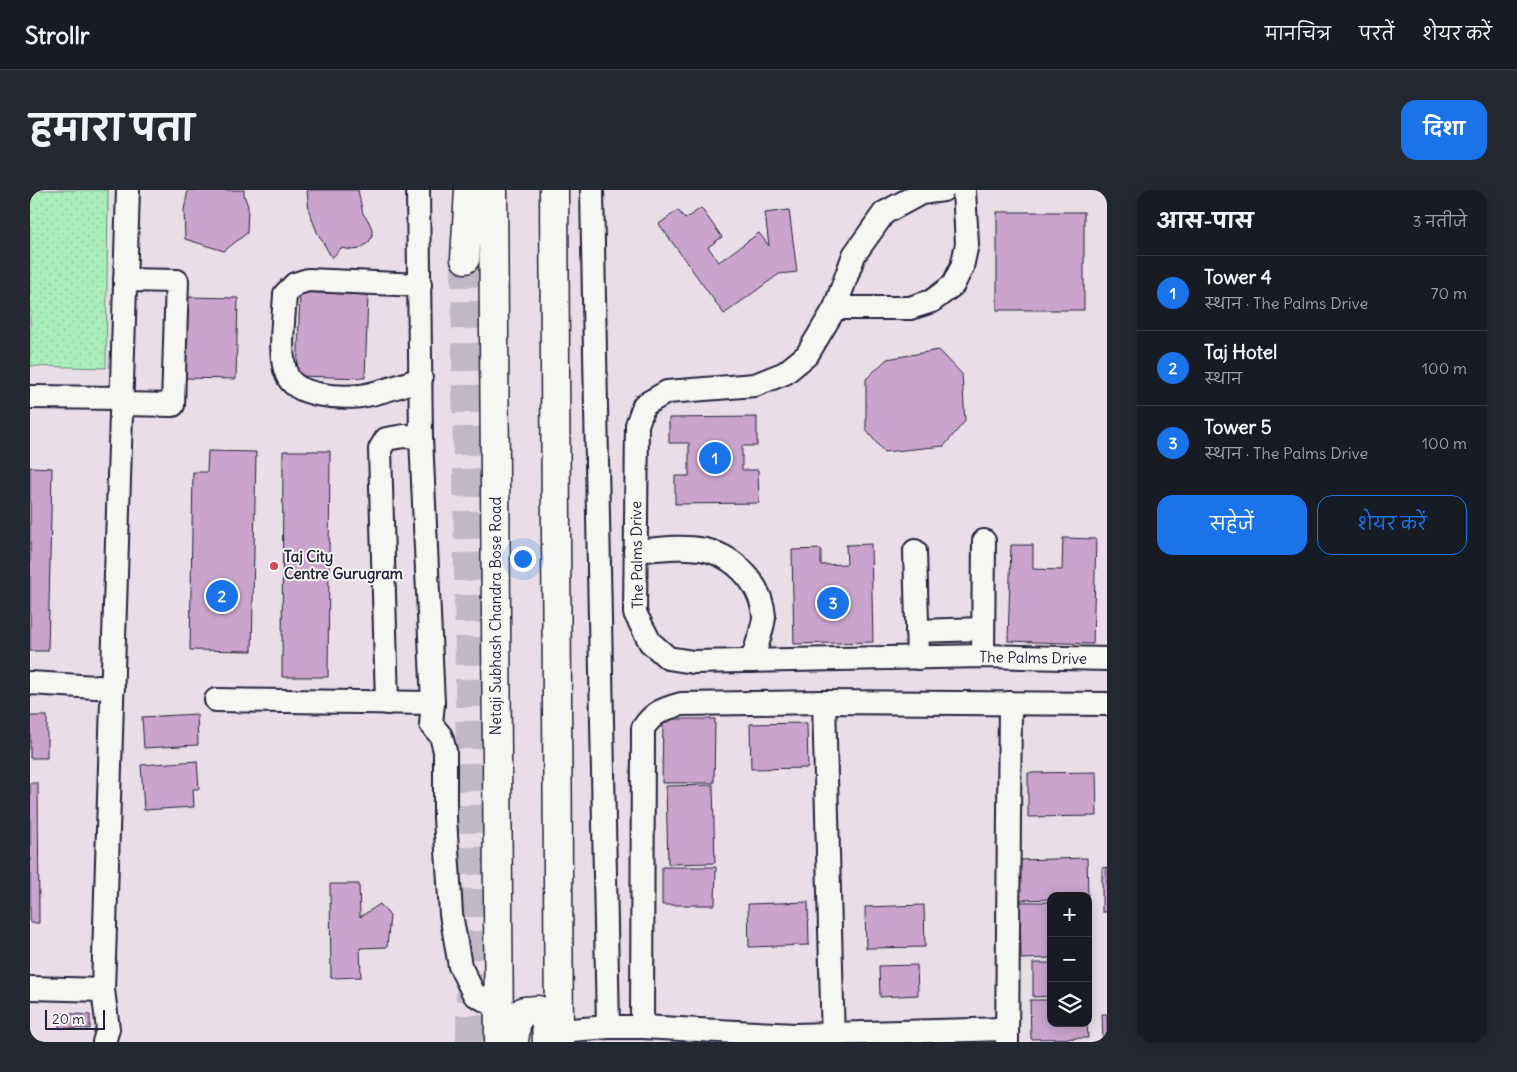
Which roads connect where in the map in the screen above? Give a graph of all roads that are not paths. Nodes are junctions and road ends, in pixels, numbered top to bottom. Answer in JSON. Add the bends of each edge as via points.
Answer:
{"nodes":[{"id":1,"x":128,"y":190,"type":"edge"},
{"id":2,"x":418,"y":190,"type":"edge"},
{"id":3,"x":469,"y":190,"type":"edge"},
{"id":4,"x":493,"y":190,"type":"edge"},
{"id":5,"x":554,"y":190,"type":"edge"},
{"id":6,"x":592,"y":190,"type":"edge"},
{"id":7,"x":943,"y":190,"type":"edge"},
{"id":8,"x":964,"y":190,"type":"edge"},
{"id":9,"x":465,"y":259,"type":"tunnel mouth"},
{"id":10,"x":125,"y":280,"type":"junction"},
{"id":11,"x":420,"y":285,"type":"junction"},
{"id":12,"x":836,"y":308,"type":"junction"},
{"id":13,"x":421,"y":379,"type":"junction"},
{"id":14,"x":30,"y":397,"type":"edge"},
{"id":15,"x":122,"y":401,"type":"junction"},
{"id":16,"x":421,"y":437,"type":"junction"},
{"id":17,"x":984,"y":541,"type":"dead end"},
{"id":18,"x":635,"y":551,"type":"junction"},
{"id":19,"x":915,"y":551,"type":"dead end"},
{"id":20,"x":983,"y":629,"type":"junction"},
{"id":21,"x":917,"y":631,"type":"junction"},
{"id":22,"x":983,"y":656,"type":"junction"},
{"id":23,"x":918,"y":658,"type":"junction"},
{"id":24,"x":1107,"y":659,"type":"edge"},
{"id":25,"x":752,"y":661,"type":"junction"},
{"id":26,"x":30,"y":683,"type":"edge"},
{"id":27,"x":113,"y":688,"type":"junction"},
{"id":28,"x":216,"y":700,"type":"dead end"},
{"id":29,"x":824,"y":702,"type":"junction"},
{"id":30,"x":387,"y":703,"type":"junction"},
{"id":31,"x":433,"y":703,"type":"junction"},
{"id":32,"x":1010,"y":703,"type":"junction"},
{"id":33,"x":1107,"y":704,"type":"edge"},
{"id":34,"x":30,"y":988,"type":"edge"},
{"id":35,"x":103,"y":990,"type":"junction"},
{"id":36,"x":498,"y":1007,"type":"junction"},
{"id":37,"x":642,"y":1026,"type":"junction"},
{"id":38,"x":608,"y":1027,"type":"junction"},
{"id":39,"x":1007,"y":1036,"type":"edge"},
{"id":40,"x":555,"y":1038,"type":"edge"},
{"id":41,"x":795,"y":1038,"type":"edge"},
{"id":42,"x":833,"y":1038,"type":"edge"},
{"id":43,"x":104,"y":1042,"type":"edge"},
{"id":44,"x":499,"y":1042,"type":"edge"},
{"id":45,"x":514,"y":1042,"type":"edge"}],
"edges":[{"from":1,"to":10,"type":"street"},
{"from":2,"to":11,"type":"street"},
{"from":3,"to":9,"type":"main road"},
{"from":4,"to":36,"type":"main road","name":"Netaji Subhash Chandra Bose Road"},
{"from":5,"to":40,"type":"main road"},
{"from":6,"to":38,"type":"street"},
{"from":7,"to":12,"type":"street","name":"The Palms Drive","via":[[920,193],[884,213],[854,255]]},
{"from":8,"to":12,"type":"street","via":[[967,244],[962,267],[953,285],[932,301],[910,308]]},
{"from":10,"to":15,"type":"street"},
{"from":10,"to":15,"type":"street","via":[[177,281],[173,405]]},
{"from":11,"to":13,"type":"street"},
{"from":11,"to":13,"type":"street","via":[[308,280],[295,284],[285,294],[282,349],[287,376],[300,390],[329,396],[361,396]]},
{"from":12,"to":18,"type":"street","name":"The Palms Drive","via":[[807,355],[786,373],[755,385],[667,392],[644,405],[637,425]]},
{"from":13,"to":16,"type":"street"},
{"from":14,"to":15,"type":"street"},
{"from":15,"to":27,"type":"street"},
{"from":16,"to":30,"type":"street","via":[[386,439],[380,449]]},
{"from":16,"to":31,"type":"street"},
{"from":17,"to":20,"type":"street"},
{"from":18,"to":25,"type":"street","name":"The Palms Drive","via":[[636,612],[650,642],[668,658],[693,662]]},
{"from":18,"to":25,"type":"street","via":[[684,547],[721,554],[742,570],[759,592],[764,617]]},
{"from":19,"to":21,"type":"street"},
{"from":20,"to":21,"type":"street"},
{"from":20,"to":22,"type":"street"},
{"from":21,"to":23,"type":"street"},
{"from":22,"to":23,"type":"street","name":"The Palms Drive"},
{"from":22,"to":24,"type":"street","name":"The Palms Drive"},
{"from":23,"to":25,"type":"street","name":"The Palms Drive"},
{"from":26,"to":27,"type":"street"},
{"from":27,"to":35,"type":"street"},
{"from":28,"to":30,"type":"street"},
{"from":29,"to":32,"type":"street"},
{"from":29,"to":37,"type":"street","via":[[681,704],[664,708],[650,717],[643,728]]},
{"from":29,"to":42,"type":"street"},
{"from":30,"to":31,"type":"street"},
{"from":31,"to":36,"type":"street","via":[[431,724],[441,736],[445,751],[451,914],[460,966],[474,994]]},
{"from":32,"to":33,"type":"street"},
{"from":32,"to":39,"type":"street"},
{"from":34,"to":35,"type":"street"},
{"from":35,"to":43,"type":"street","via":[[108,1029]]},
{"from":36,"to":44,"type":"main road","name":"Netaji Subhash Chandra Bose Road"},
{"from":37,"to":38,"type":"street"},
{"from":37,"to":41,"type":"street"},
{"from":38,"to":40,"type":"street"},
{"from":39,"to":42,"type":"street"},
{"from":40,"to":45,"type":"main road","via":[[542,1013],[538,1010],[524,1011],[517,1017]]},
{"from":41,"to":42,"type":"street"}]}
